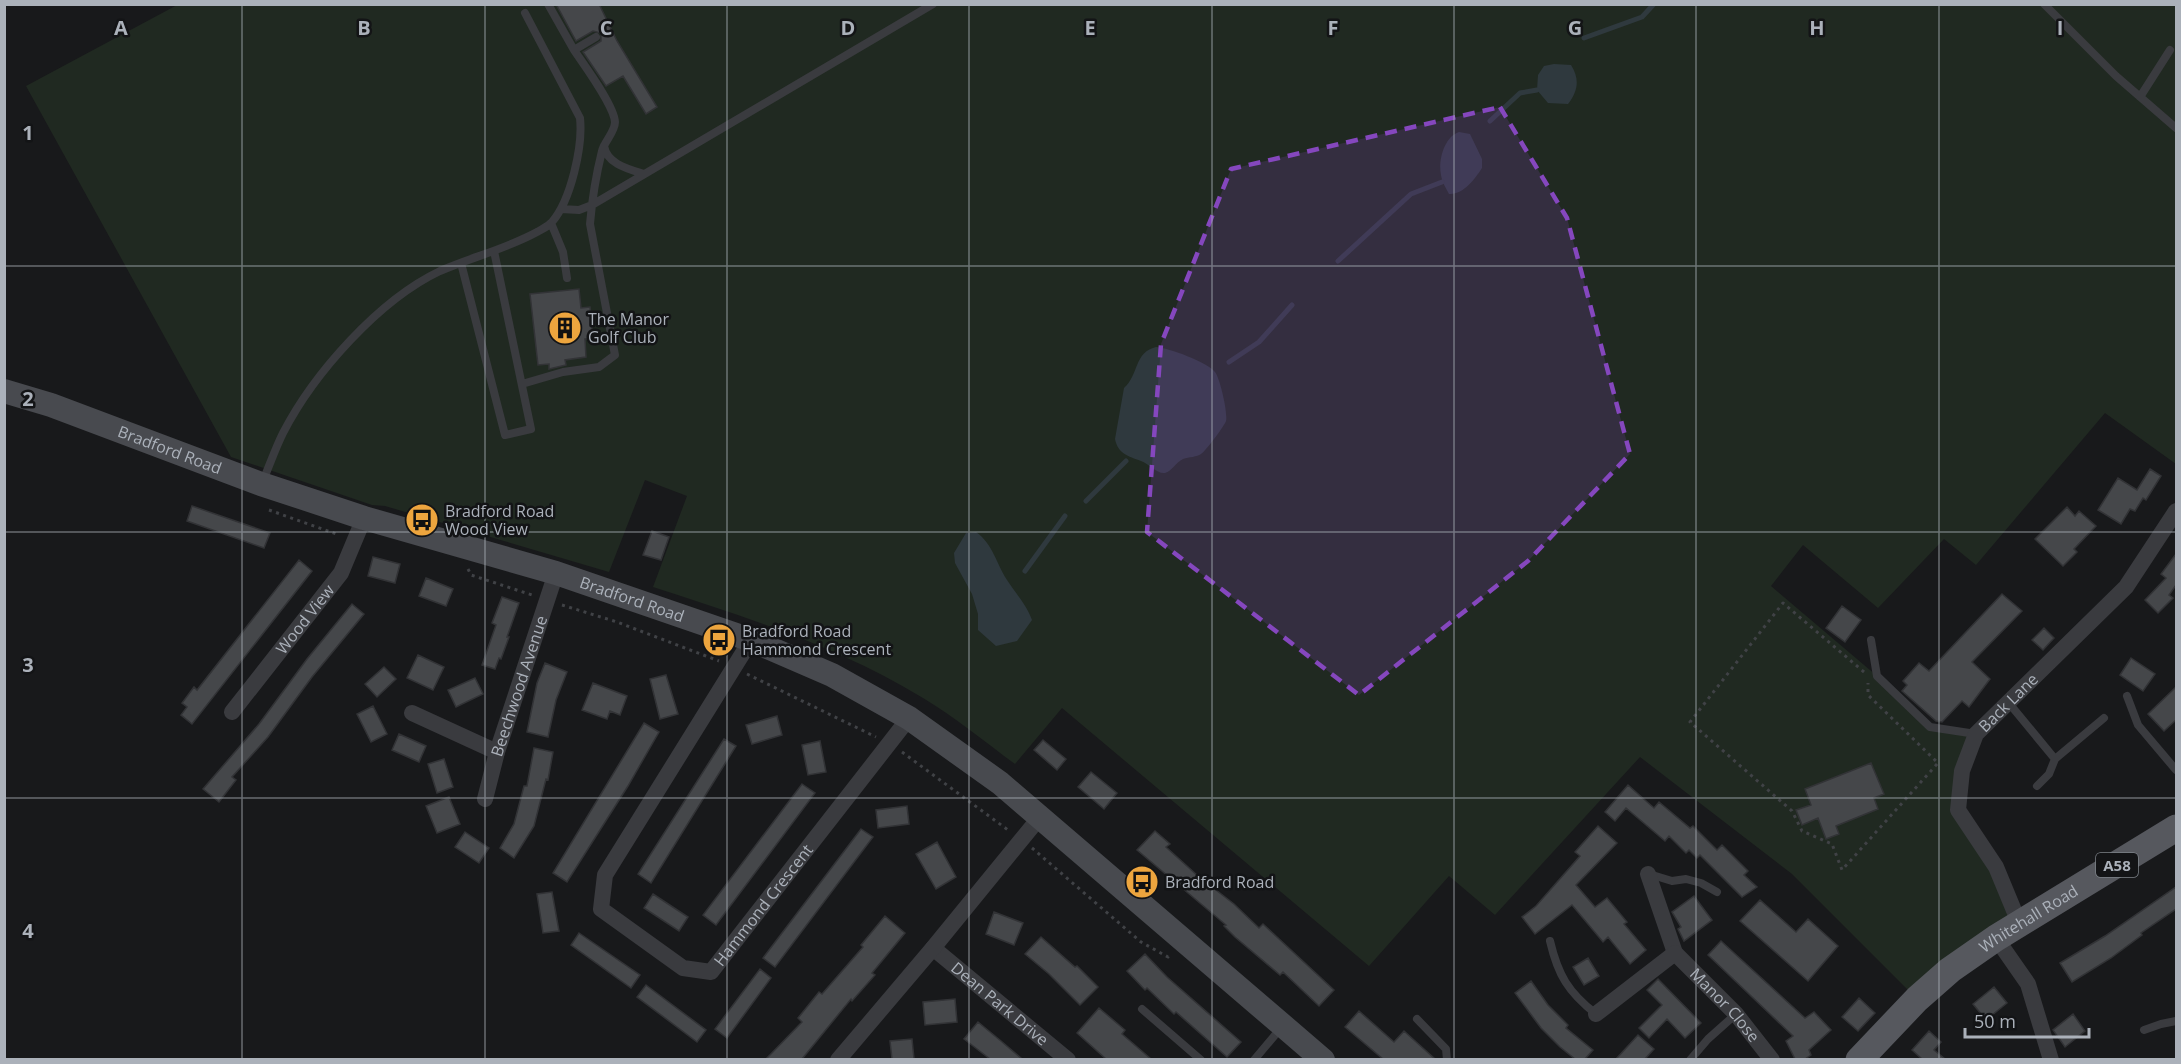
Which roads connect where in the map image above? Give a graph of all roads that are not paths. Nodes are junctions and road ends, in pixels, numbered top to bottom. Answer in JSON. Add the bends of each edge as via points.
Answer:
{"nodes":[{"id":1,"x":548,"y":4,"type":"edge"},
{"id":2,"x":933,"y":4,"type":"edge"},
{"id":3,"x":2044,"y":4,"type":"edge"},
{"id":4,"x":525,"y":13,"type":"dead end"},
{"id":5,"x":596,"y":37,"type":"dead end"},
{"id":6,"x":574,"y":50,"type":"junction"},
{"id":7,"x":2170,"y":50,"type":"dead end"},
{"id":8,"x":2140,"y":98,"type":"junction"},
{"id":9,"x":2176,"y":128,"type":"edge"},
{"id":10,"x":604,"y":145,"type":"junction"},
{"id":11,"x":644,"y":174,"type":"junction"},
{"id":12,"x":592,"y":205,"type":"junction"},
{"id":13,"x":561,"y":209,"type":"junction"},
{"id":14,"x":552,"y":223,"type":"junction"},
{"id":15,"x":494,"y":251,"type":"junction"},
{"id":16,"x":461,"y":263,"type":"junction"},
{"id":17,"x":567,"y":278,"type":"dead end"},
{"id":18,"x":522,"y":384,"type":"junction"},
{"id":19,"x":4,"y":391,"type":"edge"},
{"id":20,"x":261,"y":484,"type":"junction"},
{"id":21,"x":2176,"y":511,"type":"edge"},
{"id":22,"x":364,"y":518,"type":"junction"},
{"id":23,"x":556,"y":573,"type":"junction"},
{"id":24,"x":751,"y":640,"type":"junction"},
{"id":25,"x":1871,"y":640,"type":"dead end"},
{"id":26,"x":2127,"y":696,"type":"dead end"},
{"id":27,"x":2008,"y":701,"type":"junction"},
{"id":28,"x":232,"y":712,"type":"dead end"},
{"id":29,"x":411,"y":713,"type":"dead end"},
{"id":30,"x":909,"y":718,"type":"junction"},
{"id":31,"x":2104,"y":718,"type":"dead end"},
{"id":32,"x":1976,"y":734,"type":"junction"},
{"id":33,"x":497,"y":752,"type":"junction"},
{"id":34,"x":2055,"y":759,"type":"junction"},
{"id":35,"x":2176,"y":771,"type":"edge"},
{"id":36,"x":2037,"y":786,"type":"dead end"},
{"id":37,"x":485,"y":799,"type":"dead end"},
{"id":38,"x":1040,"y":817,"type":"junction"},
{"id":39,"x":2176,"y":828,"type":"edge"},
{"id":40,"x":1648,"y":874,"type":"joint"},
{"id":41,"x":1717,"y":892,"type":"dead end"},
{"id":42,"x":2019,"y":925,"type":"junction"},
{"id":43,"x":1996,"y":938,"type":"junction"},
{"id":44,"x":1550,"y":941,"type":"dead end"},
{"id":45,"x":933,"y":948,"type":"junction"},
{"id":46,"x":1675,"y":953,"type":"junction"},
{"id":47,"x":1142,"y":1009,"type":"dead end"},
{"id":48,"x":1596,"y":1014,"type":"joint"},
{"id":49,"x":1736,"y":1014,"type":"junction"},
{"id":50,"x":1417,"y":1019,"type":"dead end"},
{"id":51,"x":2176,"y":1021,"type":"edge"},
{"id":52,"x":1283,"y":1025,"type":"junction"},
{"id":53,"x":2144,"y":1030,"type":"dead end"},
{"id":54,"x":839,"y":1059,"type":"edge"},
{"id":55,"x":1068,"y":1059,"type":"edge"},
{"id":56,"x":1202,"y":1059,"type":"edge"},
{"id":57,"x":1254,"y":1059,"type":"edge"},
{"id":58,"x":1323,"y":1059,"type":"edge"},
{"id":59,"x":1447,"y":1059,"type":"edge"},
{"id":60,"x":1690,"y":1059,"type":"edge"},
{"id":61,"x":1772,"y":1059,"type":"edge"},
{"id":62,"x":1859,"y":1059,"type":"edge"},
{"id":63,"x":2051,"y":1059,"type":"edge"}],
"edges":[{"from":1,"to":6,"type":"lane"},
{"from":2,"to":11,"type":"lane"},
{"from":3,"to":8,"type":"lane"},
{"from":4,"to":13,"type":"lane","via":[[580,118],[577,165]]},
{"from":5,"to":6,"type":"lane"},
{"from":6,"to":10,"type":"lane","via":[[613,116],[614,128]]},
{"from":7,"to":8,"type":"lane"},
{"from":8,"to":9,"type":"lane"},
{"from":10,"to":11,"type":"lane","via":[[615,163]]},
{"from":10,"to":12,"type":"lane"},
{"from":11,"to":12,"type":"lane"},
{"from":12,"to":13,"type":"lane","via":[[579,210]]},
{"from":12,"to":18,"type":"lane","via":[[593,245],[615,355],[599,367]]},
{"from":13,"to":14,"type":"lane"},
{"from":14,"to":15,"type":"lane"},
{"from":14,"to":17,"type":"lane"},
{"from":15,"to":16,"type":"lane"},
{"from":15,"to":18,"type":"lane"},
{"from":16,"to":18,"type":"lane","via":[[506,435],[531,429]]},
{"from":16,"to":20,"type":"lane","via":[[411,287],[362,328],[296,410]]},
{"from":19,"to":20,"type":"main road","name":"Bradford Road"},
{"from":20,"to":22,"type":"main road","name":"Bradford Road"},
{"from":21,"to":27,"type":"street","name":"Back Lane","via":[[2126,587]]},
{"from":22,"to":23,"type":"main road","name":"Bradford Road"},
{"from":22,"to":28,"type":"street","name":"Wood View","via":[[341,573]]},
{"from":23,"to":24,"type":"main road","name":"Bradford Road"},
{"from":23,"to":33,"type":"street","name":"Beechwood Avenue"},
{"from":24,"to":30,"type":"main road","name":"Bradford Road","via":[[832,675]]},
{"from":24,"to":30,"type":"street","name":"Hammond Crescent","via":[[605,875],[601,909],[683,968],[711,972]]},
{"from":25,"to":32,"type":"lane","via":[[1877,676],[1930,727]]},
{"from":26,"to":35,"type":"lane","via":[[2138,725]]},
{"from":27,"to":32,"type":"street","name":"Back Lane"},
{"from":27,"to":34,"type":"lane"},
{"from":29,"to":33,"type":"street"},
{"from":30,"to":38,"type":"main road","name":"Bradford Road","via":[[1000,783]]},
{"from":31,"to":34,"type":"lane"},
{"from":32,"to":42,"type":"street","name":"Back Lane","via":[[1962,771],[1958,810],[1996,867]]},
{"from":33,"to":37,"type":"street","name":"Beechwood Avenue"},
{"from":34,"to":36,"type":"lane","via":[[2049,774]]},
{"from":38,"to":45,"type":"street"},
{"from":38,"to":52,"type":"main road","name":"Bradford Road"},
{"from":39,"to":42,"type":"main road","name":"Whitehall Road","number":"A58"},
{"from":40,"to":41,"type":"lane","via":[[1672,881],[1686,879]]},
{"from":40,"to":46,"type":"street","name":"Manor Close"},
{"from":42,"to":43,"type":"main road","name":"Whitehall Road","number":"A58"},
{"from":43,"to":62,"type":"main road","name":"Whitehall Road","number":"A58","via":[[1917,999]]},
{"from":43,"to":63,"type":"street","via":[[2028,984]]},
{"from":44,"to":48,"type":"lane","via":[[1563,980]]},
{"from":45,"to":54,"type":"street"},
{"from":45,"to":55,"type":"street","name":"Dean Park Drive"},
{"from":46,"to":48,"type":"street"},
{"from":46,"to":49,"type":"street","name":"Manor Close"},
{"from":47,"to":56,"type":"lane"},
{"from":49,"to":60,"type":"lane"},
{"from":49,"to":61,"type":"street","name":"Manor Close"},
{"from":50,"to":59,"type":"lane","via":[[1446,1049]]},
{"from":51,"to":53,"type":"lane"},
{"from":52,"to":57,"type":"lane"},
{"from":52,"to":58,"type":"main road","name":"Bradford Road"}]}
